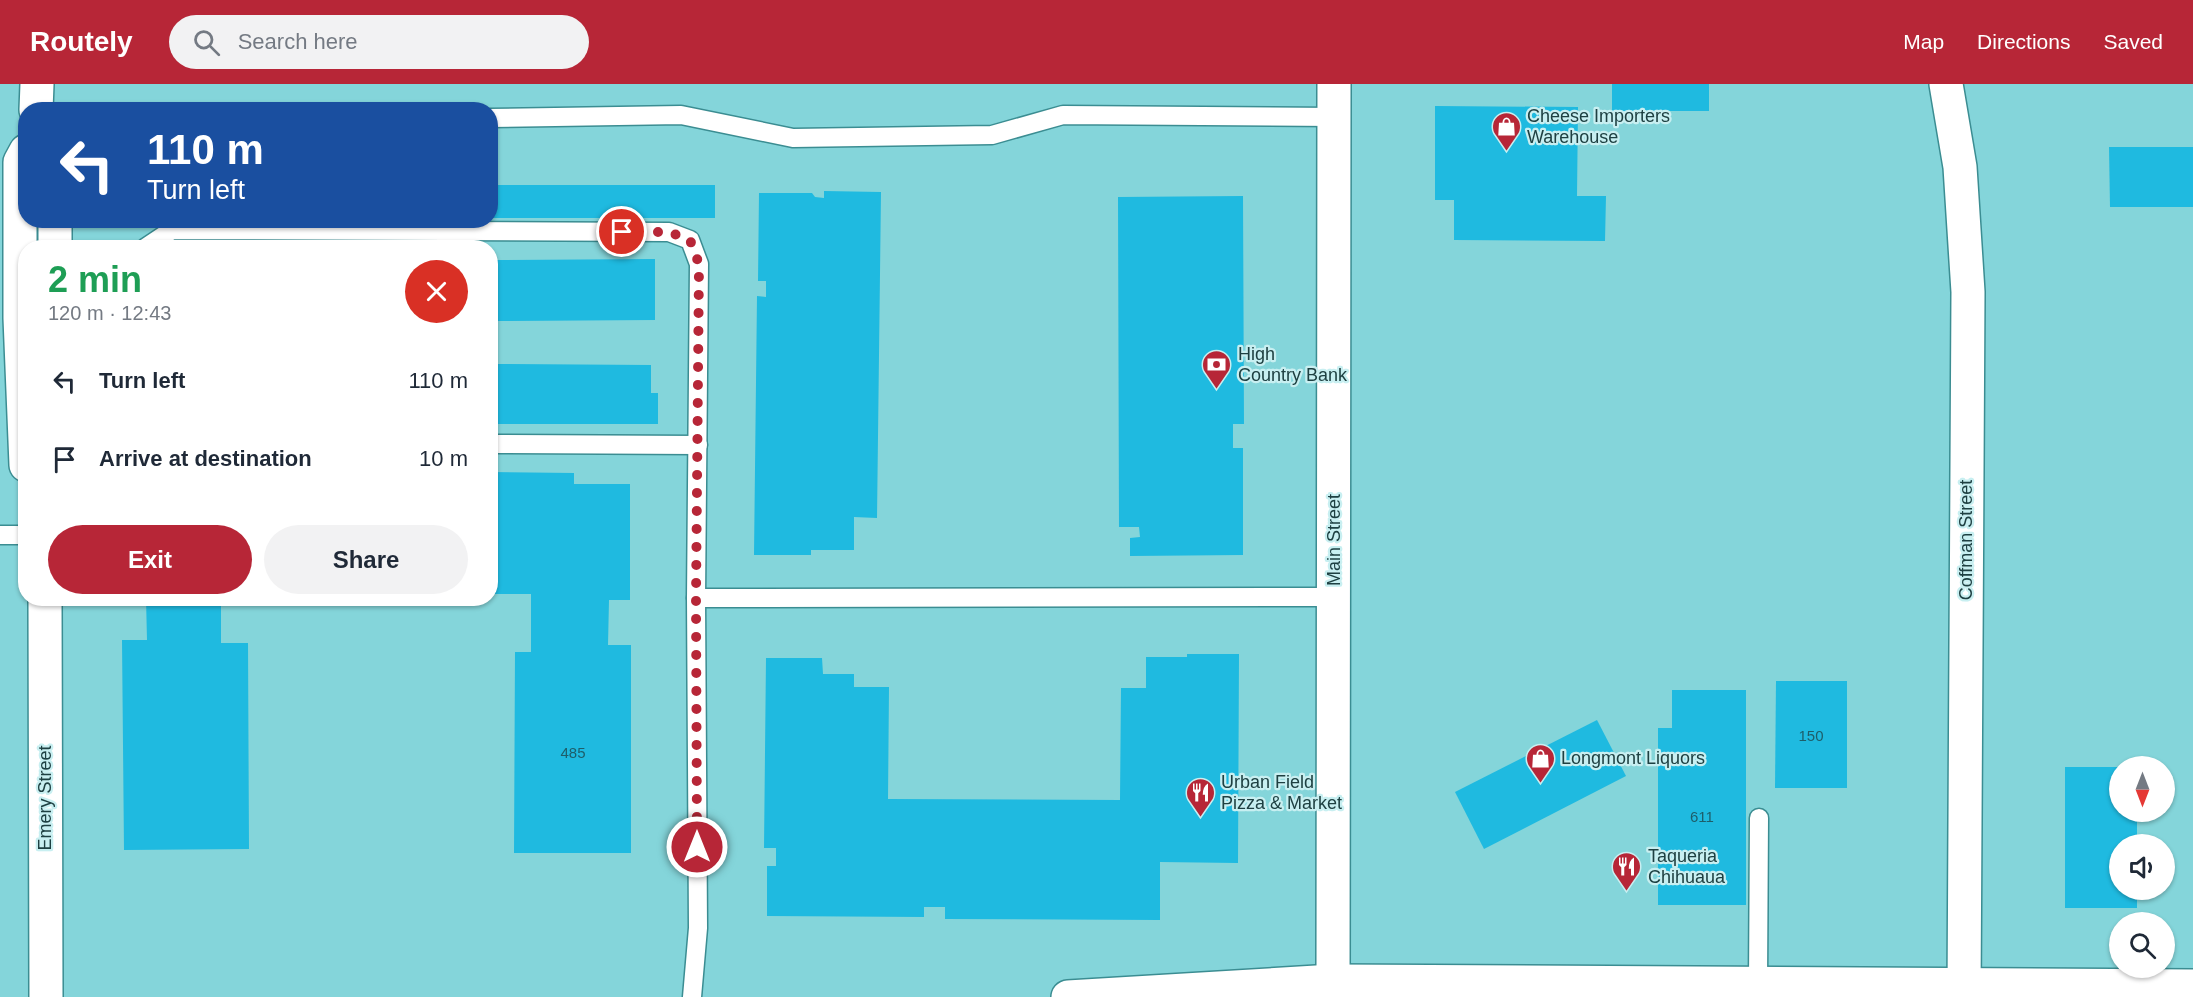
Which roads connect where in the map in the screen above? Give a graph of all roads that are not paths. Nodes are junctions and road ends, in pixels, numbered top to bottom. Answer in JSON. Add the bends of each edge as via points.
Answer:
{"nodes":[{"id":1,"x":37,"y":84,"type":"edge"},
{"id":2,"x":1334,"y":84,"type":"edge"},
{"id":3,"x":1946,"y":84,"type":"edge"},
{"id":4,"x":36,"y":102,"type":"edge"},
{"id":5,"x":1335,"y":117,"type":"junction"},
{"id":6,"x":498,"y":118,"type":"edge"},
{"id":7,"x":18,"y":193,"type":"edge"},
{"id":8,"x":275,"y":238,"type":"edge"},
{"id":9,"x":157,"y":240,"type":"edge"},
{"id":10,"x":10,"y":318,"type":"edge"},
{"id":11,"x":18,"y":392,"type":"edge"},
{"id":12,"x":498,"y":444,"type":"edge"},
{"id":13,"x":698,"y":445,"type":"junction"},
{"id":14,"x":0,"y":535,"type":"edge"},
{"id":15,"x":18,"y":535,"type":"edge"},
{"id":16,"x":1334,"y":597,"type":"junction"},
{"id":17,"x":696,"y":598,"type":"junction"},
{"id":18,"x":45,"y":606,"type":"edge"},
{"id":19,"x":1759,"y":818,"type":"dead end"},
{"id":20,"x":1758,"y":983,"type":"junction"},
{"id":21,"x":2193,"y":986,"type":"edge"},
{"id":22,"x":1333,"y":989,"type":"edge"},
{"id":23,"x":1658,"y":990,"type":"edge"},
{"id":24,"x":1964,"y":991,"type":"edge"},
{"id":25,"x":46,"y":997,"type":"edge"},
{"id":26,"x":692,"y":997,"type":"edge"},
{"id":27,"x":1068,"y":997,"type":"edge"}],
"edges":[{"from":1,"to":4,"type":"main road"},
{"from":2,"to":5,"type":"main road","name":"Main Street"},
{"from":3,"to":24,"type":"main road","name":"Coffman Street","via":[[1960,167],[1968,292]]},
{"from":5,"to":6,"type":"lane","via":[[1063,115],[992,135],[793,138],[681,115]]},
{"from":5,"to":16,"type":"main road","name":"Main Street"},
{"from":7,"to":10,"type":"main road"},
{"from":8,"to":9,"type":"lane","via":[[172,230]]},
{"from":8,"to":13,"type":"lane","via":[[669,232],[690,240],[699,264]]},
{"from":10,"to":11,"type":"main road"},
{"from":12,"to":13,"type":"lane"},
{"from":13,"to":17,"type":"lane"},
{"from":14,"to":15,"type":"lane"},
{"from":16,"to":17,"type":"lane"},
{"from":16,"to":22,"type":"main road","name":"Main Street"},
{"from":17,"to":26,"type":"lane","via":[[698,928]]},
{"from":18,"to":25,"type":"main road","name":"Emery Street"},
{"from":19,"to":20,"type":"lane"},
{"from":20,"to":23,"type":"main road"},
{"from":20,"to":24,"type":"main road"},
{"from":21,"to":24,"type":"main road"},
{"from":22,"to":23,"type":"main road"},
{"from":22,"to":27,"type":"main road"}]}
